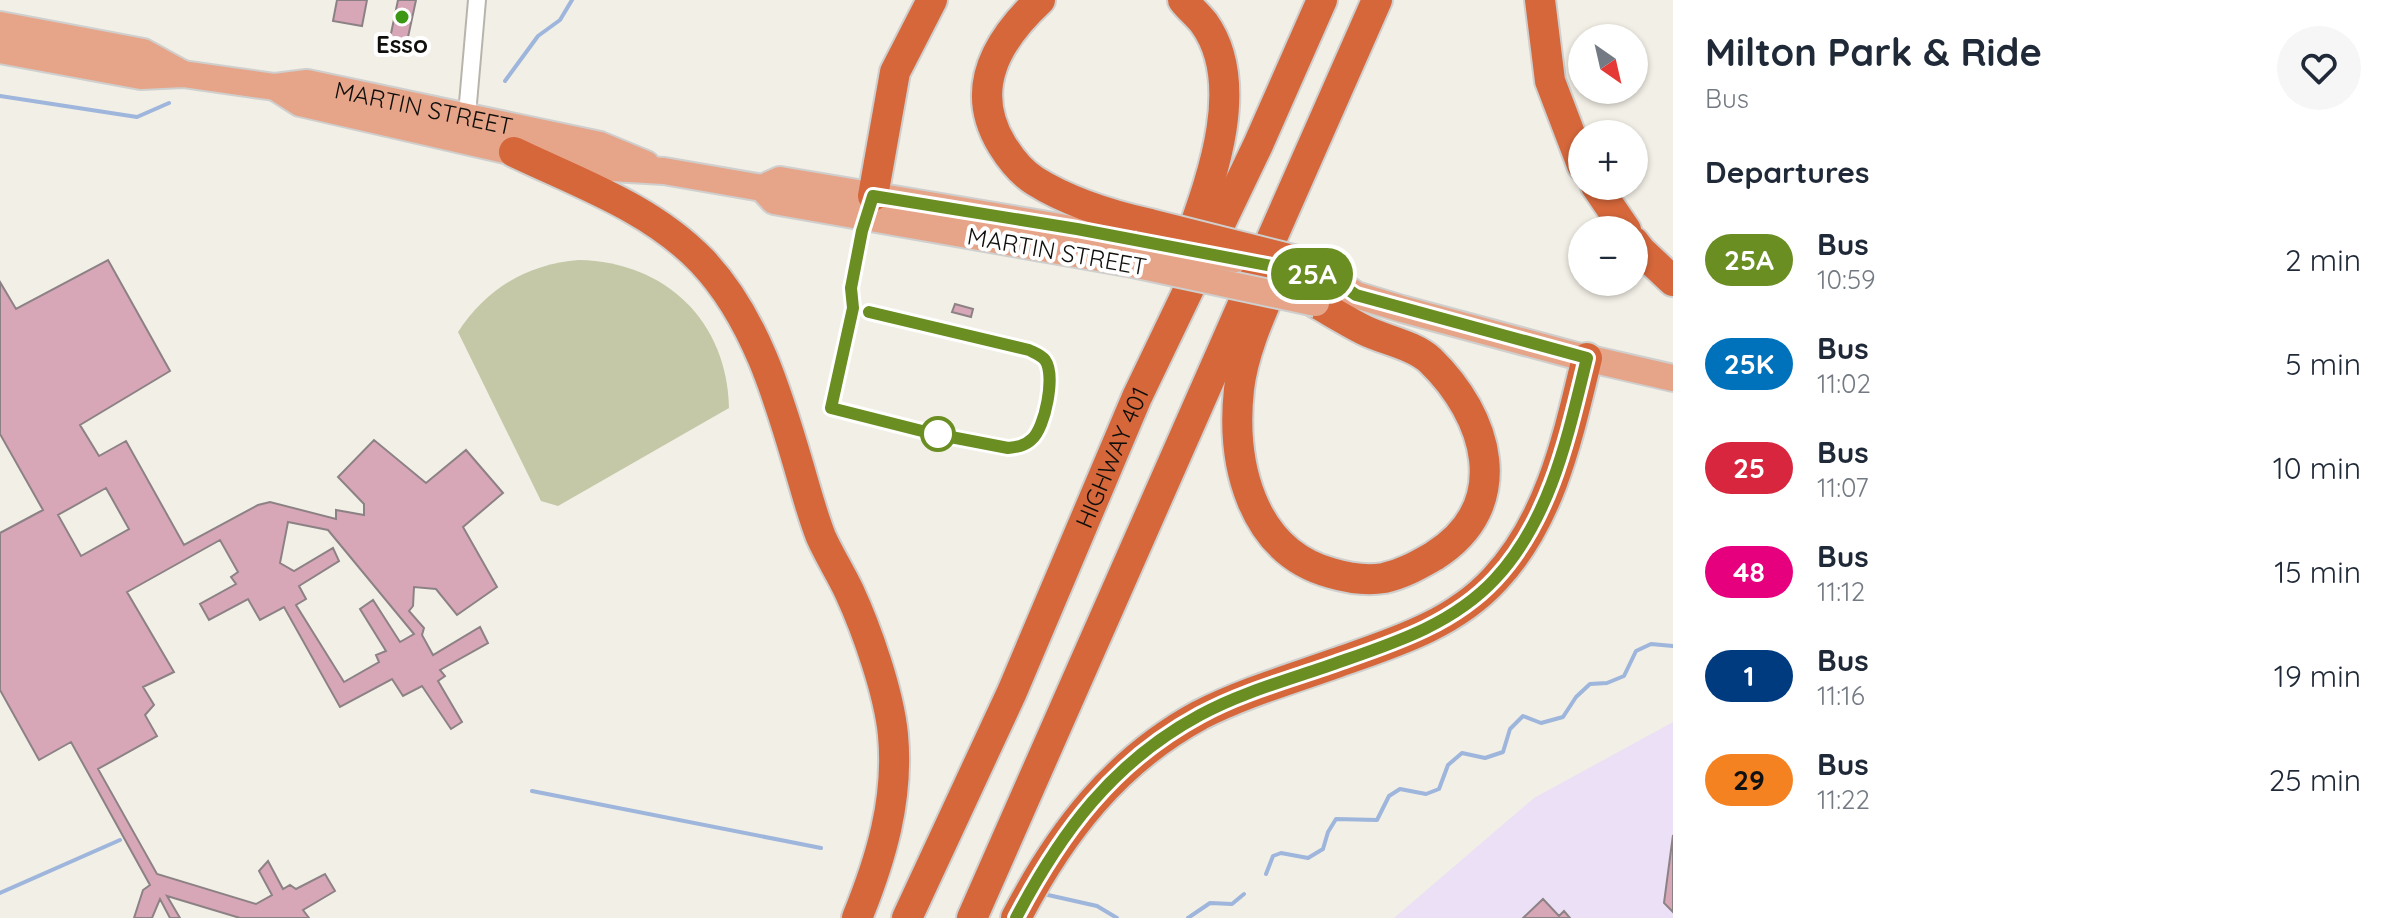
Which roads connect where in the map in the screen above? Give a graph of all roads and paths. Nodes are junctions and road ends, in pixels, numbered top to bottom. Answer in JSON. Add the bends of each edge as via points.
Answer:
{"nodes":[{"id":1,"x":477,"y":0,"type":"edge"},
{"id":2,"x":932,"y":0,"type":"edge"},
{"id":3,"x":1040,"y":0,"type":"edge"},
{"id":4,"x":1183,"y":0,"type":"edge"},
{"id":5,"x":1322,"y":0,"type":"edge"},
{"id":6,"x":1377,"y":0,"type":"edge"},
{"id":7,"x":1540,"y":0,"type":"edge"},
{"id":8,"x":0,"y":25,"type":"edge"},
{"id":9,"x":0,"y":50,"type":"edge"},
{"id":10,"x":183,"y":74,"type":"junction"},
{"id":11,"x":466,"y":128,"type":"junction"},
{"id":12,"x":1568,"y":128,"type":"edge"},
{"id":13,"x":1313,"y":144,"type":"junction"},
{"id":14,"x":514,"y":152,"type":"junction"},
{"id":15,"x":664,"y":171,"type":"junction"},
{"id":16,"x":762,"y":188,"type":"junction"},
{"id":17,"x":873,"y":196,"type":"junction"},
{"id":18,"x":1142,"y":243,"type":"junction"},
{"id":19,"x":1648,"y":258,"type":"edge"},
{"id":20,"x":1673,"y":281,"type":"edge"},
{"id":21,"x":1323,"y":290,"type":"junction"},
{"id":22,"x":1587,"y":358,"type":"junction"},
{"id":23,"x":1673,"y":378,"type":"edge"},
{"id":24,"x":1137,"y":397,"type":"junction"},
{"id":25,"x":857,"y":918,"type":"edge"},
{"id":26,"x":907,"y":918,"type":"edge"},
{"id":27,"x":972,"y":918,"type":"edge"},
{"id":28,"x":1016,"y":918,"type":"edge"}],
"edges":[{"from":1,"to":11,"type":"street"},
{"from":2,"to":17,"type":"highway","via":[[895,72]]},
{"from":3,"to":18,"type":"highway","via":[[999,50],[986,102],[993,130],[1032,180],[1088,207]]},
{"from":4,"to":24,"type":"highway","via":[[1205,25],[1220,61],[1225,102],[1206,193]]},
{"from":5,"to":24,"type":"highway","name":"HIGHWAY 401"},
{"from":6,"to":13,"type":"highway"},
{"from":7,"to":12,"type":"highway","via":[[1550,81]]},
{"from":8,"to":10,"type":"main road","name":"MARTIN STREET","via":[[143,52]]},
{"from":9,"to":10,"type":"main road","name":"MARTIN STREET","via":[[141,76]]},
{"from":10,"to":11,"type":"main road","name":"MARTIN STREET","via":[[275,87],[300,103]]},
{"from":11,"to":14,"type":"main road","name":"MARTIN STREET"},
{"from":11,"to":15,"type":"main road","name":"MARTIN STREET","via":[[600,145]]},
{"from":13,"to":21,"type":"highway","via":[[1300,218],[1249,345],[1239,388],[1244,477],[1258,517],[1282,547],[1315,569],[1352,579],[1383,578],[1413,569],[1464,530],[1486,478],[1484,449],[1471,412],[1451,381],[1426,357],[1364,330]]},
{"from":13,"to":27,"type":"highway"},
{"from":14,"to":15,"type":"main road","name":"MARTIN STREET","via":[[595,167]]},
{"from":14,"to":25,"type":"highway","via":[[665,228],[702,261],[734,302],[756,343],[821,537],[850,593],[882,683],[893,734],[888,830]]},
{"from":15,"to":16,"type":"main road","name":"MARTIN STREET"},
{"from":16,"to":17,"type":"main road","name":"MARTIN STREET","via":[[780,180]]},
{"from":16,"to":18,"type":"main road","name":"MARTIN STREET","via":[[774,201]]},
{"from":17,"to":18,"type":"main road","name":"MARTIN STREET"},
{"from":18,"to":21,"type":"main road","name":"MARTIN STREET","bridge":true},
{"from":18,"to":21,"type":"highway","bridge":true,"via":[[1313,265]]},
{"from":19,"to":20,"type":"highway"},
{"from":21,"to":22,"type":"main road"},
{"from":22,"to":23,"type":"main road"},
{"from":22,"to":28,"type":"highway","via":[[1545,503],[1524,543],[1495,580],[1431,627],[1258,690],[1159,739],[1080,814]]},
{"from":24,"to":26,"type":"highway","name":"HIGHWAY 401","via":[[1012,692]]}]}
